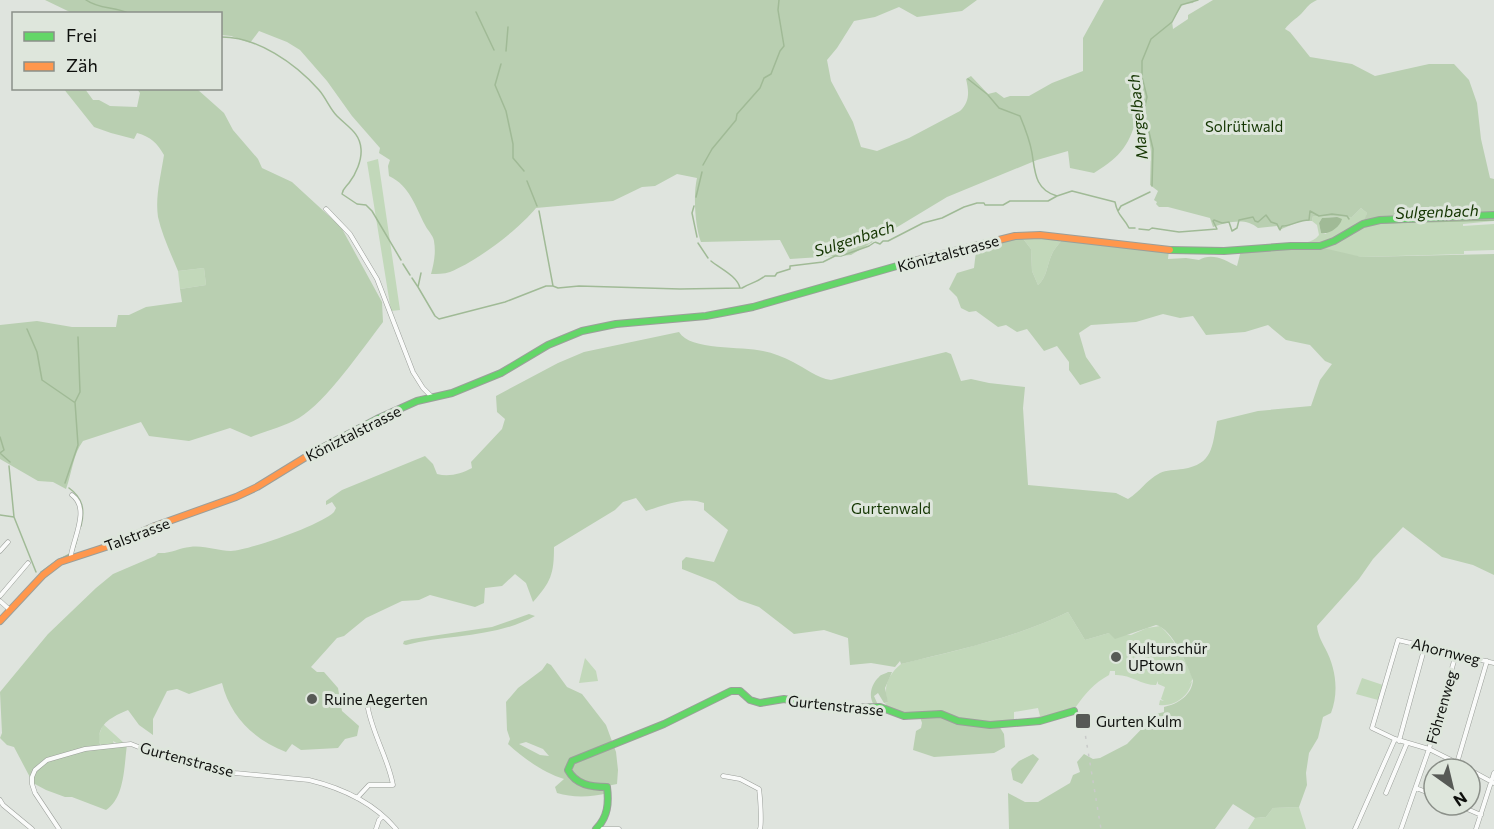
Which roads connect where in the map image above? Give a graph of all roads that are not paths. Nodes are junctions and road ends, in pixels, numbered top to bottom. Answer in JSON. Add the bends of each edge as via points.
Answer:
{"nodes":[{"id":1,"x":326,"y":209,"type":"dead end"},
{"id":2,"x":1494,"y":215,"type":"edge"},
{"id":3,"x":423,"y":388,"type":"junction"},
{"id":4,"x":433,"y":397,"type":"junction"},
{"id":5,"x":417,"y":401,"type":"junction"},
{"id":6,"x":289,"y":467,"type":"joint"},
{"id":7,"x":72,"y":495,"type":"dead end"},
{"id":8,"x":8,"y":542,"type":"dead end"},
{"id":9,"x":0,"y":551,"type":"edge"},
{"id":10,"x":71,"y":555,"type":"junction"},
{"id":11,"x":28,"y":562,"type":"dead end"},
{"id":12,"x":0,"y":596,"type":"edge"},
{"id":13,"x":0,"y":601,"type":"edge"},
{"id":14,"x":10,"y":611,"type":"junction"},
{"id":15,"x":0,"y":621,"type":"edge"},
{"id":16,"x":1425,"y":646,"type":"junction"},
{"id":17,"x":1456,"y":654,"type":"junction"},
{"id":18,"x":1487,"y":662,"type":"junction"},
{"id":19,"x":1494,"y":663,"type":"edge"},
{"id":20,"x":367,"y":702,"type":"dead end"},
{"id":21,"x":1074,"y":711,"type":"dead end"},
{"id":22,"x":1397,"y":740,"type":"junction"},
{"id":23,"x":1407,"y":743,"type":"junction"},
{"id":24,"x":1429,"y":749,"type":"junction"},
{"id":25,"x":1445,"y":757,"type":"edge"},
{"id":26,"x":1459,"y":757,"type":"edge"},
{"id":27,"x":1494,"y":773,"type":"edge"},
{"id":28,"x":723,"y":776,"type":"dead end"},
{"id":29,"x":1493,"y":782,"type":"edge"},
{"id":30,"x":1416,"y":788,"type":"junction"},
{"id":31,"x":1422,"y":790,"type":"edge"},
{"id":32,"x":1386,"y":793,"type":"dead end"},
{"id":33,"x":357,"y":798,"type":"junction"},
{"id":34,"x":0,"y":800,"type":"edge"},
{"id":35,"x":1482,"y":812,"type":"edge"},
{"id":36,"x":383,"y":816,"type":"junction"},
{"id":37,"x":32,"y":829,"type":"edge"},
{"id":38,"x":59,"y":829,"type":"edge"},
{"id":39,"x":376,"y":829,"type":"edge"},
{"id":40,"x":396,"y":829,"type":"edge"},
{"id":41,"x":596,"y":829,"type":"edge"},
{"id":42,"x":619,"y":829,"type":"edge"},
{"id":43,"x":760,"y":829,"type":"edge"},
{"id":44,"x":1355,"y":829,"type":"edge"},
{"id":45,"x":1401,"y":829,"type":"edge"}],
"edges":[{"from":1,"to":3,"type":"street","via":[[350,234],[377,279]]},
{"from":2,"to":4,"type":"street","name":"Köniztalstrasse","via":[[1380,220],[1363,224],[1323,246],[1241,250],[1176,251],[1015,236],[753,307],[582,331],[541,349],[501,374]]},
{"from":3,"to":4,"type":"street"},
{"from":3,"to":5,"type":"street","name":"Köniztalstrasse"},
{"from":4,"to":5,"type":"street","name":"Köniztalstrasse"},
{"from":5,"to":6,"type":"street","name":"Köniztalstrasse"},
{"from":6,"to":10,"type":"street","name":"Talstrasse","via":[[236,497],[115,544]]},
{"from":7,"to":10,"type":"street","via":[[81,513]]},
{"from":8,"to":9,"type":"street"},
{"from":10,"to":14,"type":"street","name":"Talstrasse","via":[[49,570]]},
{"from":11,"to":12,"type":"street"},
{"from":13,"to":14,"type":"street"},
{"from":14,"to":15,"type":"street","name":"Talstrasse"},
{"from":16,"to":17,"type":"street","name":"Ahornweg"},
{"from":16,"to":22,"type":"street"},
{"from":16,"to":22,"type":"street","name":"Ahornweg","via":[[1398,640],[1372,728]]},
{"from":17,"to":18,"type":"street","name":"Ahornweg"},
{"from":17,"to":24,"type":"street","name":"Föhrenweg"},
{"from":18,"to":19,"type":"street","name":"Ahornweg"},
{"from":18,"to":26,"type":"street"},
{"from":20,"to":33,"type":"street","via":[[370,723],[393,785],[370,785]]},
{"from":21,"to":41,"type":"street","name":"Gurtenstrasse","via":[[1040,721],[990,726],[941,714],[904,716],[880,707],[836,708],[784,699],[760,703],[731,691],[664,724],[572,761],[568,770],[573,779],[608,787],[606,819]]},
{"from":22,"to":23,"type":"street"},
{"from":22,"to":44,"type":"street"},
{"from":23,"to":24,"type":"street"},
{"from":23,"to":32,"type":"street"},
{"from":24,"to":25,"type":"street"},
{"from":24,"to":30,"type":"street","name":"Föhrenweg"},
{"from":27,"to":29,"type":"street"},
{"from":28,"to":43,"type":"street","via":[[759,789]]},
{"from":29,"to":35,"type":"street"},
{"from":30,"to":31,"type":"street"},
{"from":30,"to":45,"type":"street","name":"Föhrenweg"},
{"from":33,"to":36,"type":"street","name":"Gurtenstrasse"},
{"from":33,"to":38,"type":"street","name":"Gurtenstrasse","via":[[309,780],[235,773],[121,744],[47,760],[35,770],[33,788]]},
{"from":34,"to":37,"type":"street"},
{"from":36,"to":39,"type":"street"},
{"from":36,"to":40,"type":"street","name":"Gurtenstrasse"},
{"from":41,"to":42,"type":"street"}]}
